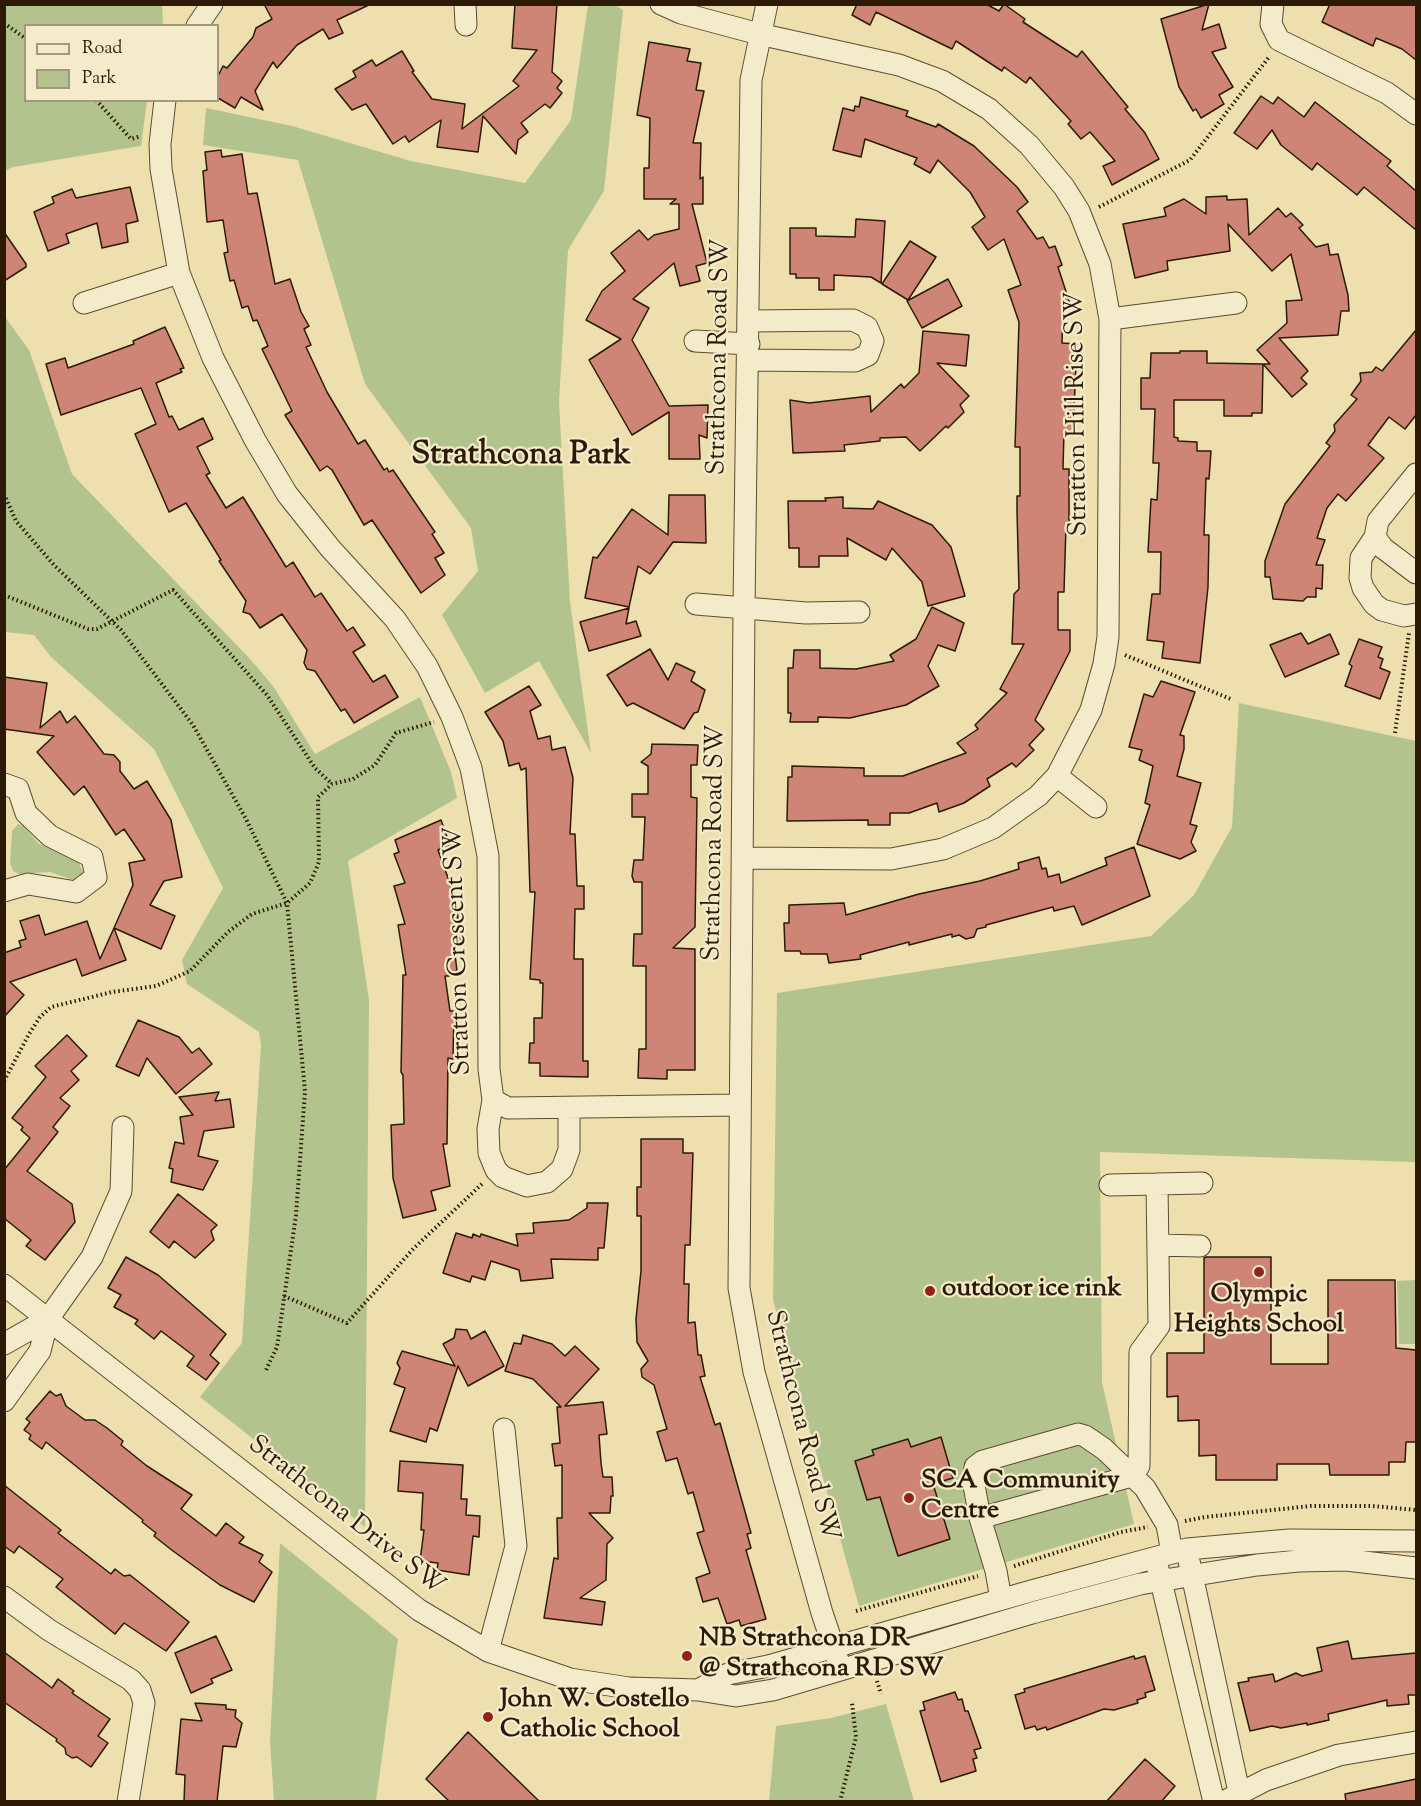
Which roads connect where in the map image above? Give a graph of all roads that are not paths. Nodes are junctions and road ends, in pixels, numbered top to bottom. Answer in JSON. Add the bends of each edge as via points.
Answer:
{"nodes":[{"id":1,"x":212,"y":4,"type":"edge"},
{"id":2,"x":661,"y":4,"type":"edge"},
{"id":3,"x":767,"y":4,"type":"edge"},
{"id":4,"x":1273,"y":4,"type":"edge"},
{"id":5,"x":198,"y":24,"type":"edge"},
{"id":6,"x":759,"y":34,"type":"junction"},
{"id":7,"x":165,"y":102,"type":"edge"},
{"id":8,"x":1416,"y":114,"type":"edge"},
{"id":9,"x":179,"y":273,"type":"junction"},
{"id":10,"x":84,"y":303,"type":"dead end"},
{"id":11,"x":1236,"y":303,"type":"dead end"},
{"id":12,"x":1110,"y":319,"type":"junction"},
{"id":13,"x":749,"y":321,"type":"junction"},
{"id":14,"x":695,"y":341,"type":"dead end"},
{"id":15,"x":748,"y":352,"type":"junction"},
{"id":16,"x":1416,"y":474,"type":"edge"},
{"id":17,"x":1375,"y":537,"type":"junction"},
{"id":18,"x":1416,"y":573,"type":"edge"},
{"id":19,"x":696,"y":604,"type":"dead end"},
{"id":20,"x":744,"y":607,"type":"junction"},
{"id":21,"x":859,"y":612,"type":"dead end"},
{"id":22,"x":1413,"y":615,"type":"edge"},
{"id":23,"x":1057,"y":776,"type":"junction"},
{"id":24,"x":4,"y":784,"type":"edge"},
{"id":25,"x":1095,"y":807,"type":"dead end"},
{"id":26,"x":743,"y":858,"type":"junction"},
{"id":27,"x":4,"y":891,"type":"edge"},
{"id":28,"x":493,"y":1100,"type":"junction"},
{"id":29,"x":739,"y":1105,"type":"junction"},
{"id":30,"x":569,"y":1109,"type":"junction"},
{"id":31,"x":123,"y":1127,"type":"dead end"},
{"id":32,"x":1202,"y":1183,"type":"dead end"},
{"id":33,"x":1157,"y":1184,"type":"junction"},
{"id":34,"x":1110,"y":1185,"type":"dead end"},
{"id":35,"x":1158,"y":1245,"type":"junction"},
{"id":36,"x":1200,"y":1246,"type":"dead end"},
{"id":37,"x":4,"y":1285,"type":"edge"},
{"id":38,"x":48,"y":1319,"type":"junction"},
{"id":39,"x":4,"y":1344,"type":"edge"},
{"id":40,"x":4,"y":1401,"type":"edge"},
{"id":41,"x":504,"y":1429,"type":"dead end"},
{"id":42,"x":1132,"y":1476,"type":"junction"},
{"id":43,"x":980,"y":1518,"type":"junction"},
{"id":44,"x":1416,"y":1541,"type":"edge"},
{"id":45,"x":1171,"y":1553,"type":"junction"},
{"id":46,"x":1416,"y":1568,"type":"edge"},
{"id":47,"x":1191,"y":1575,"type":"junction"},
{"id":48,"x":1160,"y":1581,"type":"junction"},
{"id":49,"x":4,"y":1597,"type":"edge"},
{"id":50,"x":1001,"y":1599,"type":"junction"},
{"id":51,"x":833,"y":1647,"type":"junction"},
{"id":52,"x":488,"y":1651,"type":"junction"},
{"id":53,"x":841,"y":1669,"type":"junction"},
{"id":54,"x":698,"y":1690,"type":"junction"},
{"id":55,"x":1416,"y":1742,"type":"edge"},
{"id":56,"x":1232,"y":1797,"type":"edge"},
{"id":57,"x":128,"y":1802,"type":"edge"},
{"id":58,"x":1215,"y":1802,"type":"edge"}],
"edges":[{"from":1,"to":5,"type":"street"},
{"from":2,"to":6,"type":"street"},
{"from":3,"to":6,"type":"street","name":"Strathcona Road SW"},
{"from":4,"to":8,"type":"street","via":[[1271,24],[1279,40],[1387,93]]},
{"from":6,"to":12,"type":"street","name":"Stratton Hill Rise SW","via":[[899,65],[966,94],[989,109],[1029,145],[1064,187],[1081,216],[1100,264]]},
{"from":6,"to":13,"type":"street","name":"Strathcona Road SW","via":[[751,80]]},
{"from":7,"to":9,"type":"street","name":"Stratton Crescent SW","via":[[161,169]]},
{"from":9,"to":10,"type":"street"},
{"from":9,"to":28,"type":"street","name":"Stratton Crescent SW","via":[[213,358],[271,467],[305,519],[411,642],[440,691],[462,742],[478,794],[488,856],[489,1069]]},
{"from":11,"to":12,"type":"street"},
{"from":12,"to":23,"type":"street","name":"Stratton Hill Rise SW","via":[[1106,650],[1091,710]]},
{"from":13,"to":15,"type":"street","name":"Strathcona Road SW"},
{"from":13,"to":15,"type":"street","via":[[853,320],[867,327],[873,341],[868,355],[855,362]]},
{"from":14,"to":15,"type":"street"},
{"from":15,"to":20,"type":"street","name":"Strathcona Road SW"},
{"from":16,"to":17,"type":"street","via":[[1378,521]]},
{"from":17,"to":18,"type":"street"},
{"from":17,"to":22,"type":"street","via":[[1361,558],[1363,588],[1382,610]]},
{"from":19,"to":20,"type":"street"},
{"from":20,"to":21,"type":"street","via":[[806,613]]},
{"from":20,"to":26,"type":"street","name":"Strathcona Road SW"},
{"from":23,"to":25,"type":"street"},
{"from":23,"to":26,"type":"street","name":"Stratton Hill Rise SW","via":[[1038,796],[993,828],[943,849],[891,859]]},
{"from":24,"to":27,"type":"street","via":[[18,789],[26,813],[50,836],[92,857],[96,877],[76,892],[28,884]]},
{"from":26,"to":29,"type":"street","name":"Strathcona Road SW"},
{"from":28,"to":30,"type":"street","name":"Stratton Crescent SW","via":[[508,1108]]},
{"from":28,"to":30,"type":"street","via":[[489,1153],[496,1170],[510,1182],[527,1186],[547,1182],[562,1168],[569,1150]]},
{"from":29,"to":30,"type":"street","name":"Stratton Crescent SW"},
{"from":29,"to":51,"type":"street","name":"Strathcona Road SW","via":[[742,1309],[753,1372]]},
{"from":31,"to":38,"type":"street","via":[[121,1191],[92,1257]]},
{"from":32,"to":33,"type":"street"},
{"from":33,"to":34,"type":"street"},
{"from":33,"to":35,"type":"street"},
{"from":35,"to":36,"type":"street"},
{"from":35,"to":42,"type":"street","via":[[1159,1326],[1140,1352],[1139,1466]]},
{"from":37,"to":38,"type":"street","name":"Strathcona Drive SW"},
{"from":38,"to":39,"type":"street"},
{"from":38,"to":40,"type":"street","via":[[40,1351]]},
{"from":38,"to":52,"type":"street","name":"Strathcona Drive SW","via":[[419,1610]]},
{"from":41,"to":52,"type":"street","via":[[516,1546]]},
{"from":42,"to":43,"type":"street"},
{"from":42,"to":43,"type":"street","via":[[1085,1436],[1067,1437],[983,1461],[975,1467],[973,1480]]},
{"from":42,"to":45,"type":"street","via":[[1160,1509]]},
{"from":43,"to":50,"type":"street"},
{"from":44,"to":45,"type":"street","name":"Strathcona Drive SW","via":[[1289,1540]]},
{"from":45,"to":47,"type":"street"},
{"from":45,"to":48,"type":"street"},
{"from":45,"to":50,"type":"street","name":"Strathcona Drive SW"},
{"from":46,"to":47,"type":"street","name":"Strathcona Drive SW","via":[[1346,1560],[1311,1561]]},
{"from":47,"to":48,"type":"street","name":"Strathcona Drive SW"},
{"from":47,"to":56,"type":"street"},
{"from":48,"to":53,"type":"street","name":"Strathcona Drive SW","via":[[1032,1613]]},
{"from":48,"to":58,"type":"street"},
{"from":49,"to":57,"type":"street","via":[[49,1630],[131,1680],[140,1690],[144,1703]]},
{"from":50,"to":51,"type":"street","name":"Strathcona Drive SW"},
{"from":51,"to":53,"type":"street","name":"Strathcona Road SW"},
{"from":51,"to":54,"type":"street","name":"Strathcona Drive SW","via":[[728,1674]]},
{"from":52,"to":54,"type":"street","name":"Strathcona Drive SW","via":[[580,1681],[629,1688]]},
{"from":53,"to":54,"type":"street","name":"Strathcona Drive SW","via":[[773,1690],[736,1696]]},
{"from":55,"to":56,"type":"street","via":[[1339,1755],[1266,1780]]}]}
